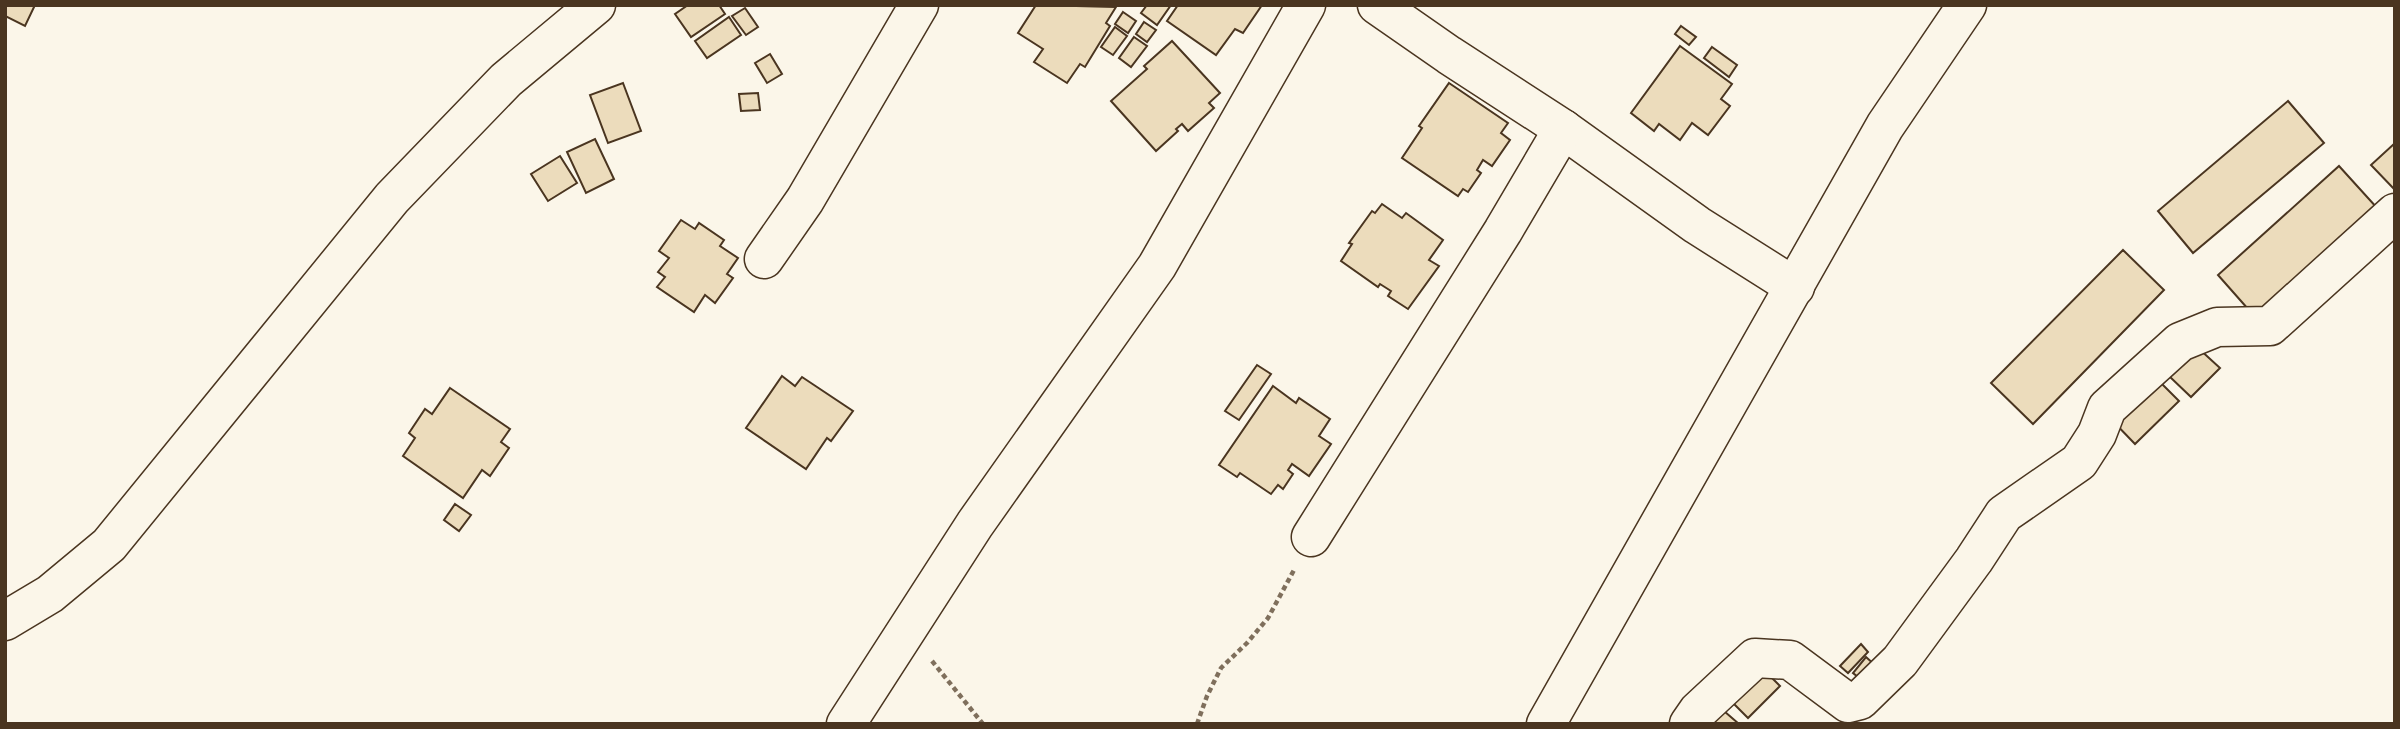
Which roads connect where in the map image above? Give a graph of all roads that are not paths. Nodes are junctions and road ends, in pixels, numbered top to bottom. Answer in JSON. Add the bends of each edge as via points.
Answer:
{"nodes":[{"id":1,"x":596,"y":5,"type":"edge"},
{"id":2,"x":919,"y":5,"type":"edge"},
{"id":3,"x":1306,"y":5,"type":"edge"},
{"id":4,"x":1377,"y":5,"type":"edge"},
{"id":5,"x":1968,"y":5,"type":"edge"},
{"id":6,"x":1563,"y":129,"type":"junction"},
{"id":7,"x":2395,"y":213,"type":"edge"},
{"id":8,"x":764,"y":259,"type":"dead end"},
{"id":9,"x":1795,"y":287,"type":"junction"},
{"id":10,"x":1311,"y":537,"type":"road end"},
{"id":11,"x":5,"y":621,"type":"edge"},
{"id":12,"x":846,"y":724,"type":"edge"},
{"id":13,"x":1546,"y":724,"type":"edge"},
{"id":14,"x":1689,"y":724,"type":"edge"}],
"edges":[{"from":1,"to":11,"type":"street","via":[[506,80],[391,198],[109,545],[50,594]]},
{"from":2,"to":8,"type":"street","via":[[805,200]]},
{"from":3,"to":12,"type":"street","via":[[1157,266],[975,524]]},
{"from":4,"to":6,"type":"street"},
{"from":5,"to":9,"type":"street","via":[[1885,126]]},
{"from":6,"to":9,"type":"street","via":[[1697,225]]},
{"from":6,"to":10,"type":"street"},
{"from":7,"to":14,"type":"street","via":[[2270,326],[2217,327],[2180,342],[2107,408],[2098,433],[2079,462],[2004,514],[1900,661],[1860,700],[1848,703],[1790,660],[1755,658]]},
{"from":9,"to":13,"type":"street"}]}
